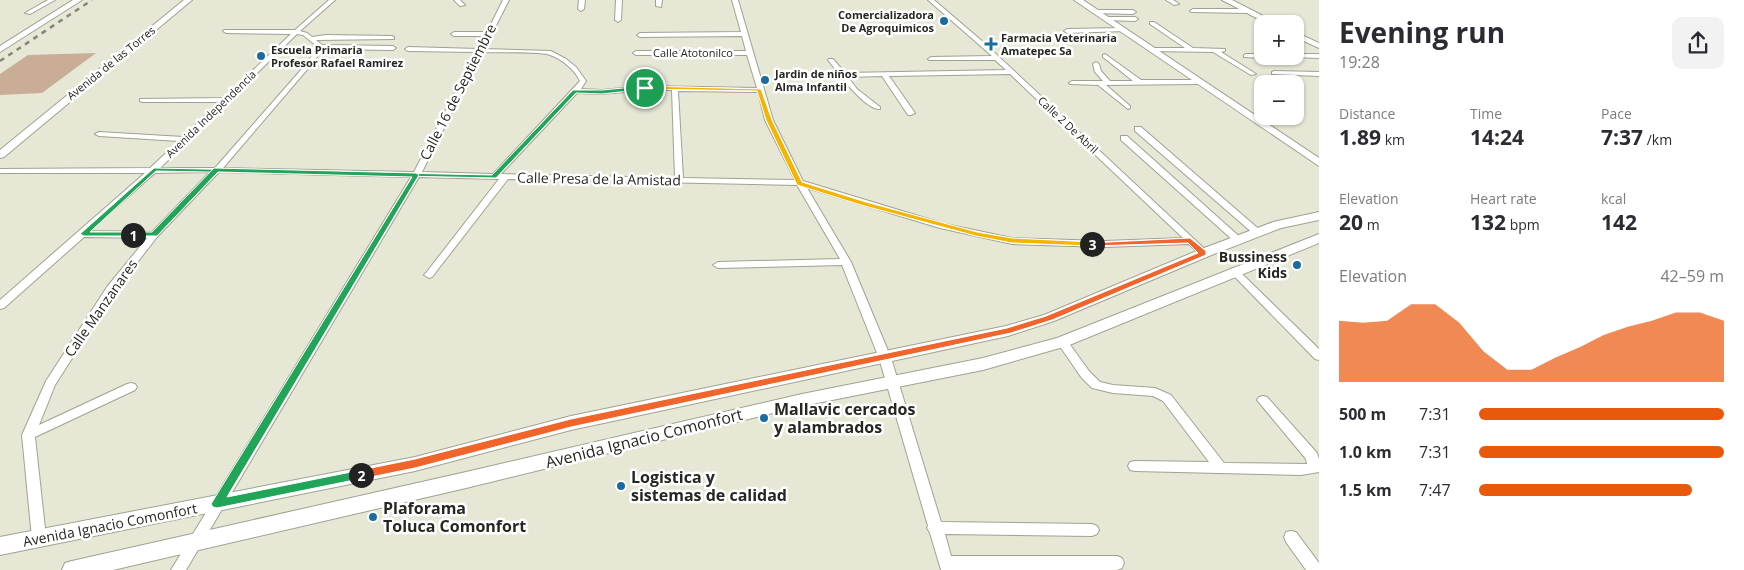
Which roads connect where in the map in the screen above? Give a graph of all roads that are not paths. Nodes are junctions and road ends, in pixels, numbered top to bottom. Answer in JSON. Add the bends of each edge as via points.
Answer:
{"nodes":[{"id":1,"x":52,"y":0,"type":"edge"},
{"id":2,"x":78,"y":0,"type":"edge"},
{"id":3,"x":188,"y":0,"type":"edge"},
{"id":4,"x":332,"y":0,"type":"edge"},
{"id":5,"x":457,"y":0,"type":"edge"},
{"id":6,"x":506,"y":0,"type":"edge"},
{"id":7,"x":582,"y":0,"type":"edge"},
{"id":8,"x":619,"y":0,"type":"edge"},
{"id":9,"x":735,"y":0,"type":"edge"},
{"id":10,"x":931,"y":0,"type":"edge"},
{"id":11,"x":1078,"y":0,"type":"edge"},
{"id":12,"x":1170,"y":0,"type":"edge"},
{"id":13,"x":1226,"y":0,"type":"edge"},
{"id":14,"x":1176,"y":4,"type":"dead end"},
{"id":15,"x":462,"y":5,"type":"dead end"},
{"id":16,"x":580,"y":9,"type":"dead end"},
{"id":17,"x":1193,"y":11,"type":"dead end"},
{"id":18,"x":1248,"y":11,"type":"junction"},
{"id":19,"x":1095,"y":12,"type":"junction"},
{"id":20,"x":1133,"y":12,"type":"dead end"},
{"id":21,"x":28,"y":13,"type":"dead end"},
{"id":22,"x":1256,"y":15,"type":"edge"},
{"id":23,"x":1107,"y":19,"type":"junction"},
{"id":24,"x":1135,"y":19,"type":"dead end"},
{"id":25,"x":618,"y":20,"type":"dead end"},
{"id":26,"x":1152,"y":23,"type":"dead end"},
{"id":27,"x":1123,"y":30,"type":"junction"},
{"id":28,"x":226,"y":31,"type":"dead end"},
{"id":29,"x":1067,"y":31,"type":"dead end"},
{"id":30,"x":296,"y":32,"type":"junction"},
{"id":31,"x":454,"y":34,"type":"dead end"},
{"id":32,"x":487,"y":34,"type":"junction"},
{"id":33,"x":744,"y":34,"type":"junction"},
{"id":34,"x":640,"y":35,"type":"dead end"},
{"id":35,"x":392,"y":38,"type":"dead end"},
{"id":36,"x":1304,"y":38,"type":"edge"},
{"id":37,"x":311,"y":39,"type":"junction"},
{"id":38,"x":1319,"y":46,"type":"edge"},
{"id":39,"x":321,"y":47,"type":"junction"},
{"id":40,"x":393,"y":48,"type":"dead end"},
{"id":41,"x":408,"y":49,"type":"dead end"},
{"id":42,"x":0,"y":50,"type":"edge"},
{"id":43,"x":479,"y":50,"type":"junction"},
{"id":44,"x":1152,"y":50,"type":"junction"},
{"id":45,"x":1192,"y":50,"type":"junction"},
{"id":46,"x":1214,"y":50,"type":"junction"},
{"id":47,"x":1223,"y":50,"type":"dead end"},
{"id":48,"x":636,"y":53,"type":"dead end"},
{"id":49,"x":749,"y":53,"type":"junction"},
{"id":50,"x":1105,"y":56,"type":"dead end"},
{"id":51,"x":1246,"y":56,"type":"dead end"},
{"id":52,"x":1254,"y":56,"type":"edge"},
{"id":53,"x":1304,"y":56,"type":"edge"},
{"id":54,"x":1319,"y":56,"type":"edge"},
{"id":55,"x":997,"y":58,"type":"junction"},
{"id":56,"x":931,"y":59,"type":"dead end"},
{"id":57,"x":831,"y":60,"type":"dead end"},
{"id":58,"x":1096,"y":64,"type":"dead end"},
{"id":59,"x":1012,"y":72,"type":"junction"},
{"id":60,"x":1274,"y":73,"type":"dead end"},
{"id":61,"x":884,"y":74,"type":"junction"},
{"id":62,"x":1253,"y":74,"type":"dead end"},
{"id":63,"x":1319,"y":74,"type":"edge"},
{"id":64,"x":841,"y":75,"type":"junction"},
{"id":65,"x":1139,"y":82,"type":"junction"},
{"id":66,"x":1197,"y":82,"type":"junction"},
{"id":67,"x":1072,"y":83,"type":"dead end"},
{"id":68,"x":1100,"y":83,"type":"junction"},
{"id":69,"x":1109,"y":83,"type":"junction"},
{"id":70,"x":675,"y":89,"type":"junction"},
{"id":71,"x":759,"y":90,"type":"junction"},
{"id":72,"x":575,"y":91,"type":"junction"},
{"id":73,"x":142,"y":100,"type":"dead end"},
{"id":74,"x":224,"y":100,"type":"junction"},
{"id":75,"x":1128,"y":106,"type":"dead end"},
{"id":76,"x":878,"y":108,"type":"dead end"},
{"id":77,"x":911,"y":113,"type":"dead end"},
{"id":78,"x":34,"y":126,"type":"junction"},
{"id":79,"x":1138,"y":129,"type":"dead end"},
{"id":80,"x":99,"y":134,"type":"dead end"},
{"id":81,"x":1124,"y":138,"type":"dead end"},
{"id":82,"x":185,"y":139,"type":"junction"},
{"id":83,"x":0,"y":146,"type":"edge"},
{"id":84,"x":0,"y":155,"type":"edge"},
{"id":85,"x":1319,"y":164,"type":"edge"},
{"id":86,"x":154,"y":170,"type":"junction"},
{"id":87,"x":217,"y":170,"type":"junction"},
{"id":88,"x":0,"y":171,"type":"edge"},
{"id":89,"x":416,"y":175,"type":"junction"},
{"id":90,"x":494,"y":177,"type":"junction"},
{"id":91,"x":505,"y":177,"type":"junction"},
{"id":92,"x":679,"y":181,"type":"junction"},
{"id":93,"x":800,"y":183,"type":"junction"},
{"id":94,"x":1319,"y":216,"type":"edge"},
{"id":95,"x":1258,"y":233,"type":"junction"},
{"id":96,"x":84,"y":234,"type":"junction"},
{"id":97,"x":154,"y":235,"type":"junction"},
{"id":98,"x":1319,"y":238,"type":"edge"},
{"id":99,"x":1238,"y":240,"type":"junction"},
{"id":100,"x":1190,"y":241,"type":"junction"},
{"id":101,"x":1204,"y":253,"type":"junction"},
{"id":102,"x":846,"y":262,"type":"junction"},
{"id":103,"x":718,"y":265,"type":"dead end"},
{"id":104,"x":1234,"y":271,"type":"junction"},
{"id":105,"x":429,"y":276,"type":"dead end"},
{"id":106,"x":0,"y":306,"type":"edge"},
{"id":107,"x":1062,"y":342,"type":"junction"},
{"id":108,"x":1319,"y":356,"type":"edge"},
{"id":109,"x":885,"y":358,"type":"junction"},
{"id":110,"x":892,"y":380,"type":"junction"},
{"id":111,"x":131,"y":387,"type":"dead end"},
{"id":112,"x":1263,"y":400,"type":"dead end"},
{"id":113,"x":28,"y":435,"type":"junction"},
{"id":114,"x":1135,"y":466,"type":"dead end"},
{"id":115,"x":1221,"y":469,"type":"junction"},
{"id":116,"x":217,"y":504,"type":"junction"},
{"id":117,"x":934,"y":528,"type":"junction"},
{"id":118,"x":1092,"y":530,"type":"dead end"},
{"id":119,"x":1291,"y":537,"type":"dead end"},
{"id":120,"x":39,"y":538,"type":"junction"},
{"id":121,"x":193,"y":544,"type":"junction"},
{"id":122,"x":0,"y":546,"type":"edge"},
{"id":123,"x":1116,"y":563,"type":"dead end"},
{"id":124,"x":947,"y":566,"type":"edge"},
{"id":125,"x":72,"y":570,"type":"edge"},
{"id":126,"x":178,"y":570,"type":"edge"},
{"id":127,"x":1315,"y":570,"type":"edge"}],
"edges":[{"from":1,"to":21,"type":"street"},
{"from":2,"to":42,"type":"main road"},
{"from":3,"to":78,"type":"main road","name":"Avenida de las Torres"},
{"from":4,"to":30,"type":"street","name":"Avenida Independencia"},
{"from":5,"to":15,"type":"street"},
{"from":6,"to":32,"type":"street","name":"Calle 16 de Septiembre"},
{"from":7,"to":16,"type":"street"},
{"from":8,"to":25,"type":"street"},
{"from":9,"to":33,"type":"street"},
{"from":10,"to":55,"type":"street","name":"Calle 2 De Abril"},
{"from":11,"to":19,"type":"main road"},
{"from":12,"to":14,"type":"street"},
{"from":13,"to":18,"type":"main road"},
{"from":17,"to":18,"type":"street"},
{"from":18,"to":22,"type":"main road"},
{"from":19,"to":20,"type":"street"},
{"from":19,"to":23,"type":"main road"},
{"from":23,"to":24,"type":"street"},
{"from":23,"to":27,"type":"main road"},
{"from":26,"to":45,"type":"street"},
{"from":27,"to":29,"type":"street"},
{"from":27,"to":44,"type":"main road"},
{"from":28,"to":30,"type":"street"},
{"from":30,"to":37,"type":"street"},
{"from":30,"to":74,"type":"street","name":"Avenida Independencia"},
{"from":31,"to":32,"type":"street"},
{"from":32,"to":43,"type":"street","name":"Calle 16 de Septiembre"},
{"from":33,"to":34,"type":"street"},
{"from":33,"to":49,"type":"street"},
{"from":35,"to":37,"type":"street"},
{"from":36,"to":38,"type":"main road"},
{"from":37,"to":39,"type":"street"},
{"from":39,"to":40,"type":"street"},
{"from":39,"to":87,"type":"street","name":"Calle Manzanares"},
{"from":41,"to":43,"type":"street"},
{"from":43,"to":72,"type":"street","via":[[554,54],[580,75],[582,81]]},
{"from":43,"to":89,"type":"street","name":"Calle 16 de Septiembre"},
{"from":44,"to":45,"type":"street"},
{"from":44,"to":66,"type":"main road"},
{"from":45,"to":46,"type":"street"},
{"from":46,"to":47,"type":"street"},
{"from":46,"to":62,"type":"street"},
{"from":48,"to":49,"type":"street","name":"Calle Atotonilco"},
{"from":49,"to":71,"type":"street"},
{"from":50,"to":65,"type":"street"},
{"from":51,"to":52,"type":"street"},
{"from":53,"to":54,"type":"street"},
{"from":55,"to":56,"type":"street"},
{"from":55,"to":59,"type":"street","name":"Calle 2 De Abril"},
{"from":57,"to":64,"type":"street"},
{"from":58,"to":69,"type":"street","via":[[1098,72]]},
{"from":59,"to":61,"type":"street"},
{"from":59,"to":100,"type":"street","name":"Calle 2 De Abril"},
{"from":60,"to":63,"type":"street"},
{"from":61,"to":64,"type":"street"},
{"from":61,"to":77,"type":"street"},
{"from":64,"to":76,"type":"street"},
{"from":65,"to":66,"type":"street"},
{"from":65,"to":69,"type":"street"},
{"from":66,"to":85,"type":"main road"},
{"from":67,"to":68,"type":"street"},
{"from":68,"to":69,"type":"street"},
{"from":68,"to":75,"type":"street"},
{"from":70,"to":71,"type":"street"},
{"from":70,"to":72,"type":"street"},
{"from":70,"to":92,"type":"street"},
{"from":71,"to":93,"type":"street","via":[[769,120]]},
{"from":72,"to":90,"type":"street"},
{"from":73,"to":74,"type":"street"},
{"from":74,"to":82,"type":"street","name":"Avenida Independencia"},
{"from":78,"to":83,"type":"main road"},
{"from":78,"to":84,"type":"main road"},
{"from":79,"to":95,"type":"street"},
{"from":80,"to":82,"type":"street"},
{"from":81,"to":99,"type":"street"},
{"from":82,"to":86,"type":"street","name":"Avenida Independencia"},
{"from":86,"to":87,"type":"street","name":"Calle Presa de la Amistad"},
{"from":86,"to":88,"type":"street","name":"Calle Presa de la Amistad"},
{"from":86,"to":96,"type":"street","name":"Avenida Independencia"},
{"from":87,"to":89,"type":"street","name":"Calle Presa de la Amistad"},
{"from":87,"to":97,"type":"street","name":"Calle Manzanares"},
{"from":89,"to":90,"type":"street","name":"Calle Presa de la Amistad"},
{"from":89,"to":116,"type":"street","name":"Calle 16 de Septiembre"},
{"from":90,"to":91,"type":"street","name":"Calle Presa de la Amistad"},
{"from":91,"to":92,"type":"street","name":"Calle Presa de la Amistad"},
{"from":91,"to":105,"type":"street"},
{"from":92,"to":93,"type":"street","name":"Calle Presa de la Amistad"},
{"from":93,"to":100,"type":"street","name":"Calle Presa de la Amistad","via":[[942,226],[1012,241],[1105,244]]},
{"from":93,"to":102,"type":"street"},
{"from":94,"to":95,"type":"main road","name":"Avenida Ignacio Comonfort","via":[[1277,225]]},
{"from":95,"to":99,"type":"main road","name":"Avenida Ignacio Comonfort"},
{"from":96,"to":97,"type":"street"},
{"from":96,"to":106,"type":"street","name":"Avenida Independencia"},
{"from":97,"to":113,"type":"street","name":"Calle Manzanares","via":[[111,289],[54,376]]},
{"from":98,"to":104,"type":"main road","name":"Avenida Ignacio Comonfort"},
{"from":99,"to":101,"type":"main road","name":"Avenida Ignacio Comonfort"},
{"from":100,"to":101,"type":"street","name":"Calle 2 De Abril"},
{"from":101,"to":109,"type":"main road","name":"Avenida Ignacio Comonfort","via":[[1049,318],[1008,331]]},
{"from":102,"to":103,"type":"street"},
{"from":102,"to":109,"type":"street"},
{"from":104,"to":107,"type":"main road","name":"Avenida Ignacio Comonfort"},
{"from":104,"to":108,"type":"street"},
{"from":107,"to":110,"type":"main road","name":"Avenida Ignacio Comonfort","via":[[984,364]]},
{"from":107,"to":115,"type":"street","via":[[1084,374],[1096,385],[1155,392],[1167,398]]},
{"from":109,"to":110,"type":"street"},
{"from":109,"to":116,"type":"main road","name":"Avenida Ignacio Comonfort","via":[[571,423],[415,464]]},
{"from":110,"to":117,"type":"street"},
{"from":110,"to":121,"type":"main road","name":"Avenida Ignacio Comonfort"},
{"from":111,"to":113,"type":"street"},
{"from":112,"to":115,"type":"street","via":[[1312,457],[1315,468]]},
{"from":113,"to":120,"type":"street","name":"Calle Manzanares"},
{"from":114,"to":115,"type":"street"},
{"from":116,"to":120,"type":"main road","name":"Avenida Ignacio Comonfort"},
{"from":116,"to":121,"type":"street","name":"Calle 16 de Septiembre"},
{"from":117,"to":118,"type":"street"},
{"from":117,"to":124,"type":"street"},
{"from":119,"to":127,"type":"street"},
{"from":120,"to":122,"type":"main road","name":"Avenida Ignacio Comonfort"},
{"from":121,"to":125,"type":"main road","name":"Avenida Ignacio Comonfort"},
{"from":121,"to":126,"type":"street","name":"Calle 16 de Septiembre"},
{"from":123,"to":124,"type":"street"}]}
